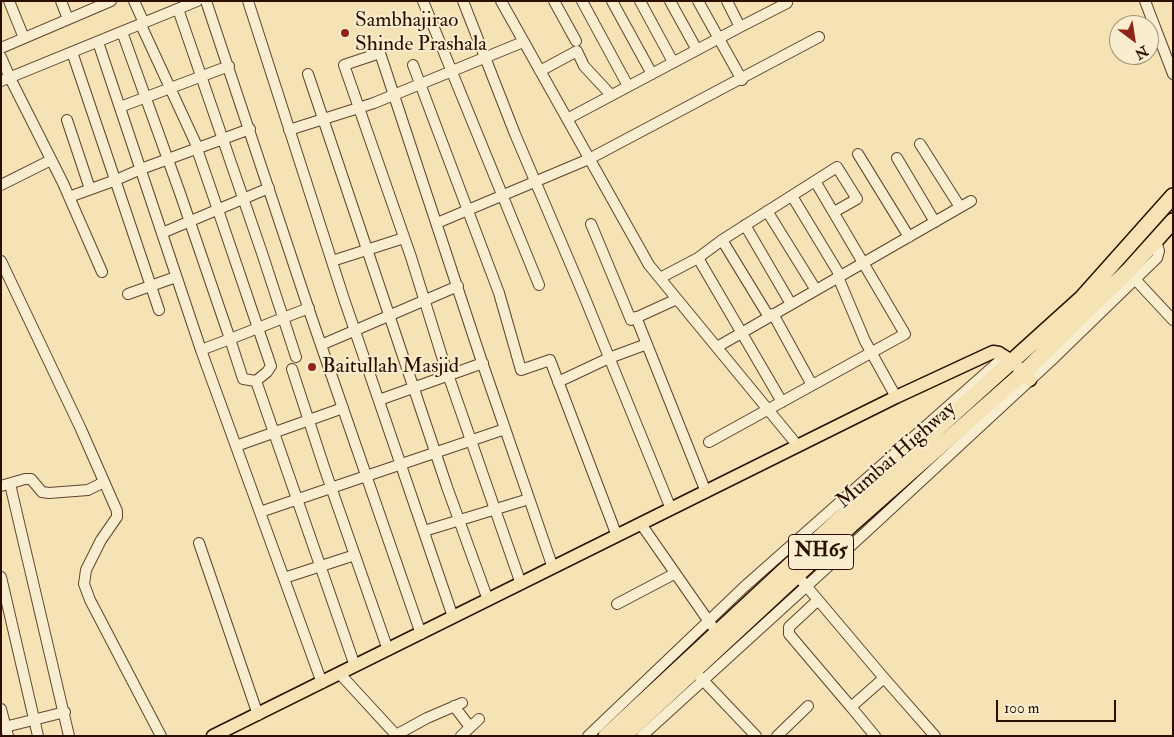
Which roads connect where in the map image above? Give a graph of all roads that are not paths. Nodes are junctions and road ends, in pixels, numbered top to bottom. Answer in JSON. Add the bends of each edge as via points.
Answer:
{"nodes":[{"id":1,"x":9,"y":1,"type":"edge"},
{"id":2,"x":60,"y":1,"type":"edge"},
{"id":3,"x":111,"y":1,"type":"edge"},
{"id":4,"x":134,"y":1,"type":"edge"},
{"id":5,"x":197,"y":1,"type":"edge"},
{"id":6,"x":206,"y":1,"type":"edge"},
{"id":7,"x":248,"y":1,"type":"edge"},
{"id":8,"x":423,"y":1,"type":"edge"},
{"id":9,"x":464,"y":1,"type":"edge"},
{"id":10,"x":500,"y":1,"type":"edge"},
{"id":11,"x":554,"y":1,"type":"edge"},
{"id":12,"x":582,"y":1,"type":"edge"},
{"id":13,"x":612,"y":1,"type":"edge"},
{"id":14,"x":640,"y":1,"type":"edge"},
{"id":15,"x":670,"y":1,"type":"edge"},
{"id":16,"x":698,"y":1,"type":"edge"},
{"id":17,"x":726,"y":1,"type":"edge"},
{"id":18,"x":1145,"y":1,"type":"edge"},
{"id":19,"x":787,"y":3,"type":"dead end"},
{"id":20,"x":96,"y":4,"type":"edge"},
{"id":21,"x":178,"y":9,"type":"junction"},
{"id":22,"x":68,"y":19,"type":"junction"},
{"id":23,"x":142,"y":24,"type":"junction"},
{"id":24,"x":740,"y":27,"type":"junction"},
{"id":25,"x":122,"y":32,"type":"junction"},
{"id":26,"x":819,"y":37,"type":"dead end"},
{"id":27,"x":24,"y":38,"type":"junction"},
{"id":28,"x":719,"y":38,"type":"junction"},
{"id":29,"x":98,"y":42,"type":"junction"},
{"id":30,"x":523,"y":42,"type":"junction"},
{"id":31,"x":576,"y":42,"type":"dead end"},
{"id":32,"x":1,"y":48,"type":"edge"},
{"id":33,"x":697,"y":50,"type":"junction"},
{"id":34,"x":72,"y":52,"type":"junction"},
{"id":35,"x":1,"y":57,"type":"edge"},
{"id":36,"x":486,"y":58,"type":"junction"},
{"id":37,"x":673,"y":62,"type":"junction"},
{"id":38,"x":413,"y":65,"type":"dead end"},
{"id":39,"x":228,"y":66,"type":"junction"},
{"id":40,"x":540,"y":71,"type":"junction"},
{"id":41,"x":452,"y":72,"type":"junction"},
{"id":42,"x":308,"y":74,"type":"dead end"},
{"id":43,"x":652,"y":74,"type":"junction"},
{"id":44,"x":1173,"y":74,"type":"edge"},
{"id":45,"x":201,"y":76,"type":"junction"},
{"id":46,"x":5,"y":79,"type":"edge"},
{"id":47,"x":742,"y":80,"type":"junction"},
{"id":48,"x":420,"y":85,"type":"junction"},
{"id":49,"x":628,"y":86,"type":"junction"},
{"id":50,"x":170,"y":87,"type":"junction"},
{"id":51,"x":394,"y":95,"type":"junction"},
{"id":52,"x":611,"y":95,"type":"junction"},
{"id":53,"x":145,"y":97,"type":"junction"},
{"id":54,"x":120,"y":107,"type":"junction"},
{"id":55,"x":359,"y":108,"type":"junction"},
{"id":56,"x":567,"y":119,"type":"junction"},
{"id":57,"x":66,"y":120,"type":"dead end"},
{"id":58,"x":324,"y":120,"type":"junction"},
{"id":59,"x":250,"y":129,"type":"junction"},
{"id":60,"x":289,"y":130,"type":"junction"},
{"id":61,"x":223,"y":139,"type":"junction"},
{"id":62,"x":920,"y":144,"type":"dead end"},
{"id":63,"x":197,"y":149,"type":"junction"},
{"id":64,"x":858,"y":154,"type":"dead end"},
{"id":65,"x":897,"y":158,"type":"dead end"},
{"id":66,"x":168,"y":159,"type":"junction"},
{"id":67,"x":590,"y":159,"type":"junction"},
{"id":68,"x":51,"y":160,"type":"junction"},
{"id":69,"x":140,"y":169,"type":"junction"},
{"id":70,"x":116,"y":180,"type":"junction"},
{"id":71,"x":816,"y":181,"type":"junction"},
{"id":72,"x":535,"y":182,"type":"junction"},
{"id":73,"x":1,"y":185,"type":"edge"},
{"id":74,"x":269,"y":188,"type":"junction"},
{"id":75,"x":90,"y":189,"type":"junction"},
{"id":76,"x":503,"y":196,"type":"junction"},
{"id":77,"x":792,"y":196,"type":"junction"},
{"id":78,"x":1173,"y":196,"type":"edge"},
{"id":79,"x":69,"y":197,"type":"junction"},
{"id":80,"x":244,"y":199,"type":"junction"},
{"id":81,"x":971,"y":201,"type":"dead end"},
{"id":82,"x":960,"y":207,"type":"junction"},
{"id":83,"x":218,"y":210,"type":"junction"},
{"id":84,"x":469,"y":211,"type":"junction"},
{"id":85,"x":767,"y":211,"type":"junction"},
{"id":86,"x":834,"y":212,"type":"junction"},
{"id":87,"x":190,"y":221,"type":"junction"},
{"id":88,"x":1173,"y":221,"type":"edge"},
{"id":89,"x":935,"y":222,"type":"junction"},
{"id":90,"x":437,"y":223,"type":"junction"},
{"id":91,"x":591,"y":224,"type":"dead end"},
{"id":92,"x":745,"y":225,"type":"junction"},
{"id":93,"x":162,"y":233,"type":"junction"},
{"id":94,"x":909,"y":236,"type":"junction"},
{"id":95,"x":404,"y":238,"type":"junction"},
{"id":96,"x":722,"y":240,"type":"junction"},
{"id":97,"x":368,"y":250,"type":"junction"},
{"id":98,"x":698,"y":258,"type":"junction"},
{"id":99,"x":1,"y":261,"type":"edge"},
{"id":100,"x":332,"y":261,"type":"junction"},
{"id":101,"x":864,"y":263,"type":"junction"},
{"id":102,"x":102,"y":272,"type":"dead end"},
{"id":103,"x":1132,"y":275,"type":"junction"},
{"id":104,"x":176,"y":277,"type":"junction"},
{"id":105,"x":838,"y":277,"type":"junction"},
{"id":106,"x":660,"y":278,"type":"junction"},
{"id":107,"x":539,"y":285,"type":"dead end"},
{"id":108,"x":151,"y":286,"type":"junction"},
{"id":109,"x":458,"y":286,"type":"junction"},
{"id":110,"x":816,"y":290,"type":"junction"},
{"id":111,"x":128,"y":294,"type":"dead end"},
{"id":112,"x":677,"y":299,"type":"junction"},
{"id":113,"x":424,"y":301,"type":"junction"},
{"id":114,"x":791,"y":304,"type":"junction"},
{"id":115,"x":309,"y":308,"type":"junction"},
{"id":116,"x":159,"y":310,"type":"dead end"},
{"id":117,"x":390,"y":315,"type":"junction"},
{"id":118,"x":771,"y":316,"type":"junction"},
{"id":119,"x":636,"y":317,"type":"junction"},
{"id":120,"x":283,"y":318,"type":"junction"},
{"id":121,"x":1173,"y":320,"type":"edge"},
{"id":122,"x":258,"y":328,"type":"junction"},
{"id":123,"x":355,"y":330,"type":"junction"},
{"id":124,"x":742,"y":333,"type":"junction"},
{"id":125,"x":230,"y":339,"type":"junction"},
{"id":126,"x":647,"y":344,"type":"junction"},
{"id":127,"x":321,"y":345,"type":"junction"},
{"id":128,"x":717,"y":347,"type":"junction"},
{"id":129,"x":201,"y":350,"type":"junction"},
{"id":130,"x":871,"y":352,"type":"junction"},
{"id":131,"x":296,"y":357,"type":"dead end"},
{"id":132,"x":609,"y":358,"type":"junction"},
{"id":133,"x":482,"y":363,"type":"junction"},
{"id":134,"x":1018,"y":368,"type":"junction"},
{"id":135,"x":292,"y":369,"type":"dead end"},
{"id":136,"x":448,"y":376,"type":"junction"},
{"id":137,"x":256,"y":380,"type":"junction"},
{"id":138,"x":558,"y":382,"type":"junction"},
{"id":139,"x":812,"y":385,"type":"junction"},
{"id":140,"x":414,"y":388,"type":"junction"},
{"id":141,"x":896,"y":397,"type":"junction"},
{"id":142,"x":379,"y":400,"type":"junction"},
{"id":143,"x":782,"y":402,"type":"junction"},
{"id":144,"x":343,"y":408,"type":"junction"},
{"id":145,"x":768,"y":410,"type":"junction"},
{"id":146,"x":308,"y":420,"type":"junction"},
{"id":147,"x":505,"y":429,"type":"junction"},
{"id":148,"x":274,"y":432,"type":"junction"},
{"id":149,"x":471,"y":441,"type":"junction"},
{"id":150,"x":709,"y":442,"type":"dead end"},
{"id":151,"x":236,"y":446,"type":"junction"},
{"id":152,"x":798,"y":446,"type":"junction"},
{"id":153,"x":435,"y":453,"type":"junction"},
{"id":154,"x":402,"y":464,"type":"junction"},
{"id":155,"x":367,"y":476,"type":"junction"},
{"id":156,"x":104,"y":482,"type":"junction"},
{"id":157,"x":4,"y":486,"type":"edge"},
{"id":158,"x":332,"y":488,"type":"junction"},
{"id":159,"x":706,"y":492,"type":"junction"},
{"id":160,"x":529,"y":499,"type":"junction"},
{"id":161,"x":298,"y":500,"type":"junction"},
{"id":162,"x":671,"y":509,"type":"junction"},
{"id":163,"x":495,"y":510,"type":"junction"},
{"id":164,"x":260,"y":512,"type":"junction"},
{"id":165,"x":459,"y":521,"type":"junction"},
{"id":166,"x":641,"y":524,"type":"junction"},
{"id":167,"x":424,"y":531,"type":"junction"},
{"id":168,"x":617,"y":536,"type":"junction"},
{"id":169,"x":199,"y":543,"type":"dead end"},
{"id":170,"x":355,"y":555,"type":"junction"},
{"id":171,"x":321,"y":566,"type":"junction"},
{"id":172,"x":553,"y":568,"type":"junction"},
{"id":173,"x":674,"y":574,"type":"junction"},
{"id":174,"x":1,"y":577,"type":"edge"},
{"id":175,"x":284,"y":578,"type":"junction"},
{"id":176,"x":802,"y":581,"type":"junction"},
{"id":177,"x":521,"y":584,"type":"junction"},
{"id":178,"x":488,"y":600,"type":"junction"},
{"id":179,"x":818,"y":600,"type":"junction"},
{"id":180,"x":618,"y":604,"type":"dead end"},
{"id":181,"x":453,"y":618,"type":"junction"},
{"id":182,"x":713,"y":627,"type":"junction"},
{"id":183,"x":421,"y":634,"type":"junction"},
{"id":184,"x":388,"y":650,"type":"junction"},
{"id":185,"x":355,"y":666,"type":"junction"},
{"id":186,"x":340,"y":674,"type":"junction"},
{"id":187,"x":699,"y":676,"type":"junction"},
{"id":188,"x":884,"y":678,"type":"junction"},
{"id":189,"x":322,"y":683,"type":"junction"},
{"id":190,"x":808,"y":706,"type":"dead end"},
{"id":191,"x":851,"y":707,"type":"junction"},
{"id":192,"x":1,"y":710,"type":"edge"},
{"id":193,"x":65,"y":712,"type":"junction"},
{"id":194,"x":258,"y":714,"type":"junction"},
{"id":195,"x":478,"y":719,"type":"dead end"},
{"id":196,"x":35,"y":720,"type":"junction"},
{"id":197,"x":470,"y":727,"type":"junction"},
{"id":198,"x":5,"y":730,"type":"edge"},
{"id":199,"x":38,"y":736,"type":"edge"},
{"id":200,"x":69,"y":736,"type":"edge"},
{"id":201,"x":161,"y":736,"type":"edge"},
{"id":202,"x":213,"y":736,"type":"edge"},
{"id":203,"x":396,"y":736,"type":"edge"},
{"id":204,"x":461,"y":736,"type":"edge"},
{"id":205,"x":588,"y":736,"type":"edge"},
{"id":206,"x":606,"y":736,"type":"edge"},
{"id":207,"x":624,"y":736,"type":"edge"},
{"id":208,"x":642,"y":736,"type":"edge"},
{"id":209,"x":756,"y":736,"type":"edge"},
{"id":210,"x":777,"y":736,"type":"edge"},
{"id":211,"x":875,"y":736,"type":"edge"},
{"id":212,"x":935,"y":736,"type":"edge"}],
"edges":[{"from":1,"to":27,"type":"street"},
{"from":2,"to":22,"type":"street"},
{"from":3,"to":20,"type":"street"},
{"from":4,"to":23,"type":"street"},
{"from":5,"to":21,"type":"street"},
{"from":6,"to":39,"type":"street"},
{"from":7,"to":60,"type":"street"},
{"from":8,"to":41,"type":"street"},
{"from":9,"to":36,"type":"street"},
{"from":10,"to":30,"type":"street"},
{"from":11,"to":31,"type":"street"},
{"from":12,"to":49,"type":"street"},
{"from":13,"to":43,"type":"street"},
{"from":14,"to":37,"type":"street"},
{"from":15,"to":33,"type":"street"},
{"from":16,"to":28,"type":"street"},
{"from":17,"to":24,"type":"street"},
{"from":18,"to":44,"type":"street"},
{"from":19,"to":24,"type":"street"},
{"from":20,"to":22,"type":"street"},
{"from":21,"to":23,"type":"street"},
{"from":21,"to":45,"type":"street"},
{"from":22,"to":27,"type":"street"},
{"from":23,"to":25,"type":"street"},
{"from":23,"to":50,"type":"street"},
{"from":24,"to":28,"type":"street"},
{"from":25,"to":29,"type":"street"},
{"from":25,"to":53,"type":"street"},
{"from":26,"to":47,"type":"street"},
{"from":27,"to":32,"type":"street"},
{"from":28,"to":33,"type":"street"},
{"from":28,"to":47,"type":"street"},
{"from":29,"to":34,"type":"street"},
{"from":29,"to":54,"type":"street"},
{"from":30,"to":36,"type":"street"},
{"from":30,"to":40,"type":"street"},
{"from":33,"to":37,"type":"street"},
{"from":34,"to":46,"type":"street"},
{"from":34,"to":70,"type":"street"},
{"from":35,"to":46,"type":"street"},
{"from":36,"to":41,"type":"street"},
{"from":36,"to":72,"type":"street"},
{"from":37,"to":43,"type":"street"},
{"from":38,"to":48,"type":"street"},
{"from":39,"to":45,"type":"street"},
{"from":39,"to":59,"type":"street"},
{"from":40,"to":52,"type":"street","via":[[577,51],[584,66]]},
{"from":40,"to":56,"type":"street"},
{"from":41,"to":48,"type":"street"},
{"from":41,"to":76,"type":"street"},
{"from":42,"to":58,"type":"street"},
{"from":43,"to":49,"type":"street"},
{"from":45,"to":50,"type":"street"},
{"from":45,"to":61,"type":"street"},
{"from":46,"to":68,"type":"street"},
{"from":47,"to":67,"type":"street"},
{"from":48,"to":51,"type":"street"},
{"from":48,"to":84,"type":"street"},
{"from":49,"to":52,"type":"street"},
{"from":50,"to":53,"type":"street"},
{"from":50,"to":63,"type":"street"},
{"from":51,"to":55,"type":"street"},
{"from":51,"to":55,"type":"street","via":[[380,53],[344,65]]},
{"from":51,"to":90,"type":"street"},
{"from":52,"to":56,"type":"street"},
{"from":53,"to":54,"type":"street"},
{"from":53,"to":66,"type":"street"},
{"from":54,"to":69,"type":"street"},
{"from":55,"to":58,"type":"street"},
{"from":55,"to":95,"type":"street"},
{"from":56,"to":67,"type":"street"},
{"from":57,"to":75,"type":"street"},
{"from":58,"to":60,"type":"street"},
{"from":58,"to":97,"type":"street"},
{"from":59,"to":61,"type":"street"},
{"from":59,"to":74,"type":"street"},
{"from":60,"to":100,"type":"street"},
{"from":61,"to":63,"type":"street"},
{"from":61,"to":80,"type":"street"},
{"from":62,"to":82,"type":"street"},
{"from":63,"to":66,"type":"street"},
{"from":63,"to":83,"type":"street"},
{"from":64,"to":94,"type":"street"},
{"from":65,"to":89,"type":"street"},
{"from":66,"to":69,"type":"street"},
{"from":66,"to":87,"type":"street"},
{"from":67,"to":72,"type":"street"},
{"from":67,"to":106,"type":"street"},
{"from":68,"to":73,"type":"street"},
{"from":68,"to":79,"type":"street"},
{"from":69,"to":70,"type":"street"},
{"from":69,"to":93,"type":"street"},
{"from":70,"to":75,"type":"street"},
{"from":70,"to":108,"type":"street"},
{"from":71,"to":77,"type":"street"},
{"from":71,"to":86,"type":"street"},
{"from":71,"to":86,"type":"street","via":[[838,167],[857,199]]},
{"from":72,"to":76,"type":"street"},
{"from":72,"to":132,"type":"street"},
{"from":74,"to":80,"type":"street"},
{"from":74,"to":115,"type":"street"},
{"from":75,"to":79,"type":"street"},
{"from":76,"to":84,"type":"street"},
{"from":76,"to":107,"type":"street"},
{"from":77,"to":85,"type":"street"},
{"from":77,"to":105,"type":"street"},
{"from":78,"to":134,"type":"highway","number":"NH65","via":[[1082,298],[1032,344]]},
{"from":79,"to":102,"type":"street"},
{"from":80,"to":83,"type":"street"},
{"from":80,"to":120,"type":"street"},
{"from":81,"to":82,"type":"street"},
{"from":82,"to":89,"type":"street"},
{"from":83,"to":87,"type":"street"},
{"from":83,"to":122,"type":"street"},
{"from":84,"to":90,"type":"street"},
{"from":84,"to":138,"type":"street","via":[[499,293],[520,370],[550,360]]},
{"from":85,"to":92,"type":"street"},
{"from":85,"to":110,"type":"street"},
{"from":86,"to":101,"type":"street"},
{"from":87,"to":93,"type":"street"},
{"from":87,"to":125,"type":"street"},
{"from":88,"to":103,"type":"highway","number":"NH65"},
{"from":89,"to":94,"type":"street"},
{"from":90,"to":109,"type":"street"},
{"from":91,"to":119,"type":"street","via":[[631,320]]},
{"from":92,"to":96,"type":"street"},
{"from":92,"to":114,"type":"street"},
{"from":93,"to":104,"type":"street"},
{"from":94,"to":101,"type":"street"},
{"from":95,"to":97,"type":"street"},
{"from":95,"to":113,"type":"street"},
{"from":96,"to":98,"type":"street"},
{"from":96,"to":118,"type":"street"},
{"from":97,"to":100,"type":"street"},
{"from":97,"to":117,"type":"street"},
{"from":98,"to":106,"type":"street"},
{"from":98,"to":124,"type":"street"},
{"from":99,"to":156,"type":"street"},
{"from":100,"to":123,"type":"street"},
{"from":101,"to":105,"type":"street"},
{"from":101,"to":130,"type":"street","via":[[904,334]]},
{"from":103,"to":121,"type":"street"},
{"from":103,"to":134,"type":"highway","number":"NH65"},
{"from":104,"to":108,"type":"street"},
{"from":104,"to":129,"type":"street"},
{"from":105,"to":110,"type":"street"},
{"from":105,"to":130,"type":"street"},
{"from":106,"to":112,"type":"street"},
{"from":108,"to":111,"type":"street"},
{"from":108,"to":116,"type":"street"},
{"from":109,"to":113,"type":"street"},
{"from":109,"to":133,"type":"street"},
{"from":110,"to":114,"type":"street"},
{"from":112,"to":119,"type":"street"},
{"from":112,"to":128,"type":"street"},
{"from":113,"to":117,"type":"street"},
{"from":113,"to":136,"type":"street"},
{"from":114,"to":118,"type":"street"},
{"from":115,"to":120,"type":"street"},
{"from":115,"to":127,"type":"street"},
{"from":117,"to":123,"type":"street"},
{"from":117,"to":140,"type":"street"},
{"from":118,"to":124,"type":"street"},
{"from":118,"to":139,"type":"street"},
{"from":119,"to":126,"type":"street"},
{"from":120,"to":122,"type":"street"},
{"from":120,"to":131,"type":"street"},
{"from":122,"to":125,"type":"street"},
{"from":122,"to":137,"type":"street","via":[[271,366]]},
{"from":123,"to":127,"type":"street"},
{"from":123,"to":142,"type":"street"},
{"from":124,"to":128,"type":"street"},
{"from":124,"to":143,"type":"street"},
{"from":125,"to":129,"type":"street"},
{"from":125,"to":137,"type":"street","via":[[243,379]]},
{"from":126,"to":132,"type":"street"},
{"from":126,"to":159,"type":"street"},
{"from":127,"to":144,"type":"street"},
{"from":128,"to":145,"type":"street"},
{"from":129,"to":151,"type":"street"},
{"from":130,"to":139,"type":"street"},
{"from":130,"to":141,"type":"street"},
{"from":132,"to":138,"type":"street"},
{"from":132,"to":162,"type":"street"},
{"from":133,"to":136,"type":"street"},
{"from":133,"to":147,"type":"street"},
{"from":134,"to":141,"type":"main road","via":[[993,352]]},
{"from":134,"to":176,"type":"highway","name":"Mumbai Highway","number":"NH65","via":[[851,524]]},
{"from":134,"to":182,"type":"highway","name":"Mumbai Highway","number":"NH65","via":[[992,381]]},
{"from":134,"to":182,"type":"street","via":[[744,587]]},
{"from":135,"to":146,"type":"street"},
{"from":136,"to":140,"type":"street"},
{"from":136,"to":149,"type":"street"},
{"from":137,"to":148,"type":"street"},
{"from":138,"to":168,"type":"street"},
{"from":139,"to":143,"type":"street"},
{"from":140,"to":142,"type":"street"},
{"from":140,"to":153,"type":"street"},
{"from":141,"to":152,"type":"main road"},
{"from":142,"to":154,"type":"street"},
{"from":143,"to":145,"type":"street"},
{"from":144,"to":146,"type":"street"},
{"from":144,"to":155,"type":"street"},
{"from":145,"to":150,"type":"street"},
{"from":145,"to":152,"type":"street"},
{"from":146,"to":148,"type":"street"},
{"from":146,"to":158,"type":"street"},
{"from":147,"to":149,"type":"street"},
{"from":147,"to":160,"type":"street"},
{"from":148,"to":151,"type":"street"},
{"from":148,"to":161,"type":"street"},
{"from":149,"to":153,"type":"street"},
{"from":149,"to":163,"type":"street"},
{"from":151,"to":164,"type":"street"},
{"from":152,"to":159,"type":"main road"},
{"from":153,"to":154,"type":"street"},
{"from":153,"to":165,"type":"street"},
{"from":154,"to":155,"type":"street"},
{"from":154,"to":167,"type":"street"},
{"from":155,"to":158,"type":"street"},
{"from":155,"to":183,"type":"street"},
{"from":156,"to":157,"type":"street","via":[[88,490],[49,493],[42,492],[31,480],[25,479]]},
{"from":156,"to":201,"type":"street","via":[[117,517],[86,570],[84,584]]},
{"from":157,"to":193,"type":"street"},
{"from":158,"to":161,"type":"street"},
{"from":158,"to":170,"type":"street"},
{"from":159,"to":162,"type":"main road"},
{"from":160,"to":163,"type":"street"},
{"from":160,"to":172,"type":"street"},
{"from":161,"to":164,"type":"street"},
{"from":161,"to":171,"type":"street"},
{"from":162,"to":166,"type":"main road"},
{"from":163,"to":165,"type":"street"},
{"from":163,"to":177,"type":"street"},
{"from":164,"to":175,"type":"street"},
{"from":165,"to":167,"type":"street"},
{"from":165,"to":178,"type":"street"},
{"from":166,"to":168,"type":"main road"},
{"from":166,"to":173,"type":"street"},
{"from":167,"to":181,"type":"street"},
{"from":168,"to":172,"type":"main road"},
{"from":169,"to":194,"type":"street"},
{"from":170,"to":171,"type":"street"},
{"from":170,"to":184,"type":"street"},
{"from":171,"to":175,"type":"street"},
{"from":171,"to":185,"type":"street"},
{"from":172,"to":177,"type":"main road"},
{"from":173,"to":180,"type":"street"},
{"from":173,"to":182,"type":"street"},
{"from":174,"to":196,"type":"street"},
{"from":175,"to":189,"type":"street"},
{"from":176,"to":179,"type":"street"},
{"from":176,"to":187,"type":"highway","name":"Mumbai Highway","number":"NH65"},
{"from":177,"to":178,"type":"main road"},
{"from":178,"to":181,"type":"main road"},
{"from":179,"to":188,"type":"street"},
{"from":179,"to":191,"type":"street","via":[[789,627],[789,634]]},
{"from":181,"to":183,"type":"main road"},
{"from":182,"to":205,"type":"street"},
{"from":182,"to":206,"type":"highway","name":"Mumbai Highway","number":"NH65"},
{"from":183,"to":184,"type":"main road"},
{"from":184,"to":185,"type":"main road"},
{"from":185,"to":186,"type":"main road"},
{"from":186,"to":189,"type":"main road"},
{"from":186,"to":203,"type":"street"},
{"from":187,"to":207,"type":"highway","name":"Mumbai Highway","number":"NH65"},
{"from":187,"to":208,"type":"street"},
{"from":187,"to":209,"type":"street"},
{"from":188,"to":191,"type":"street"},
{"from":188,"to":212,"type":"street"},
{"from":189,"to":194,"type":"main road"},
{"from":190,"to":210,"type":"street"},
{"from":191,"to":211,"type":"street"},
{"from":192,"to":198,"type":"street"},
{"from":193,"to":196,"type":"street"},
{"from":193,"to":200,"type":"street"},
{"from":194,"to":202,"type":"main road"},
{"from":195,"to":197,"type":"street"},
{"from":196,"to":198,"type":"street"},
{"from":196,"to":199,"type":"street"},
{"from":197,"to":203,"type":"street","via":[[458,705]]},
{"from":197,"to":204,"type":"street"}]}
